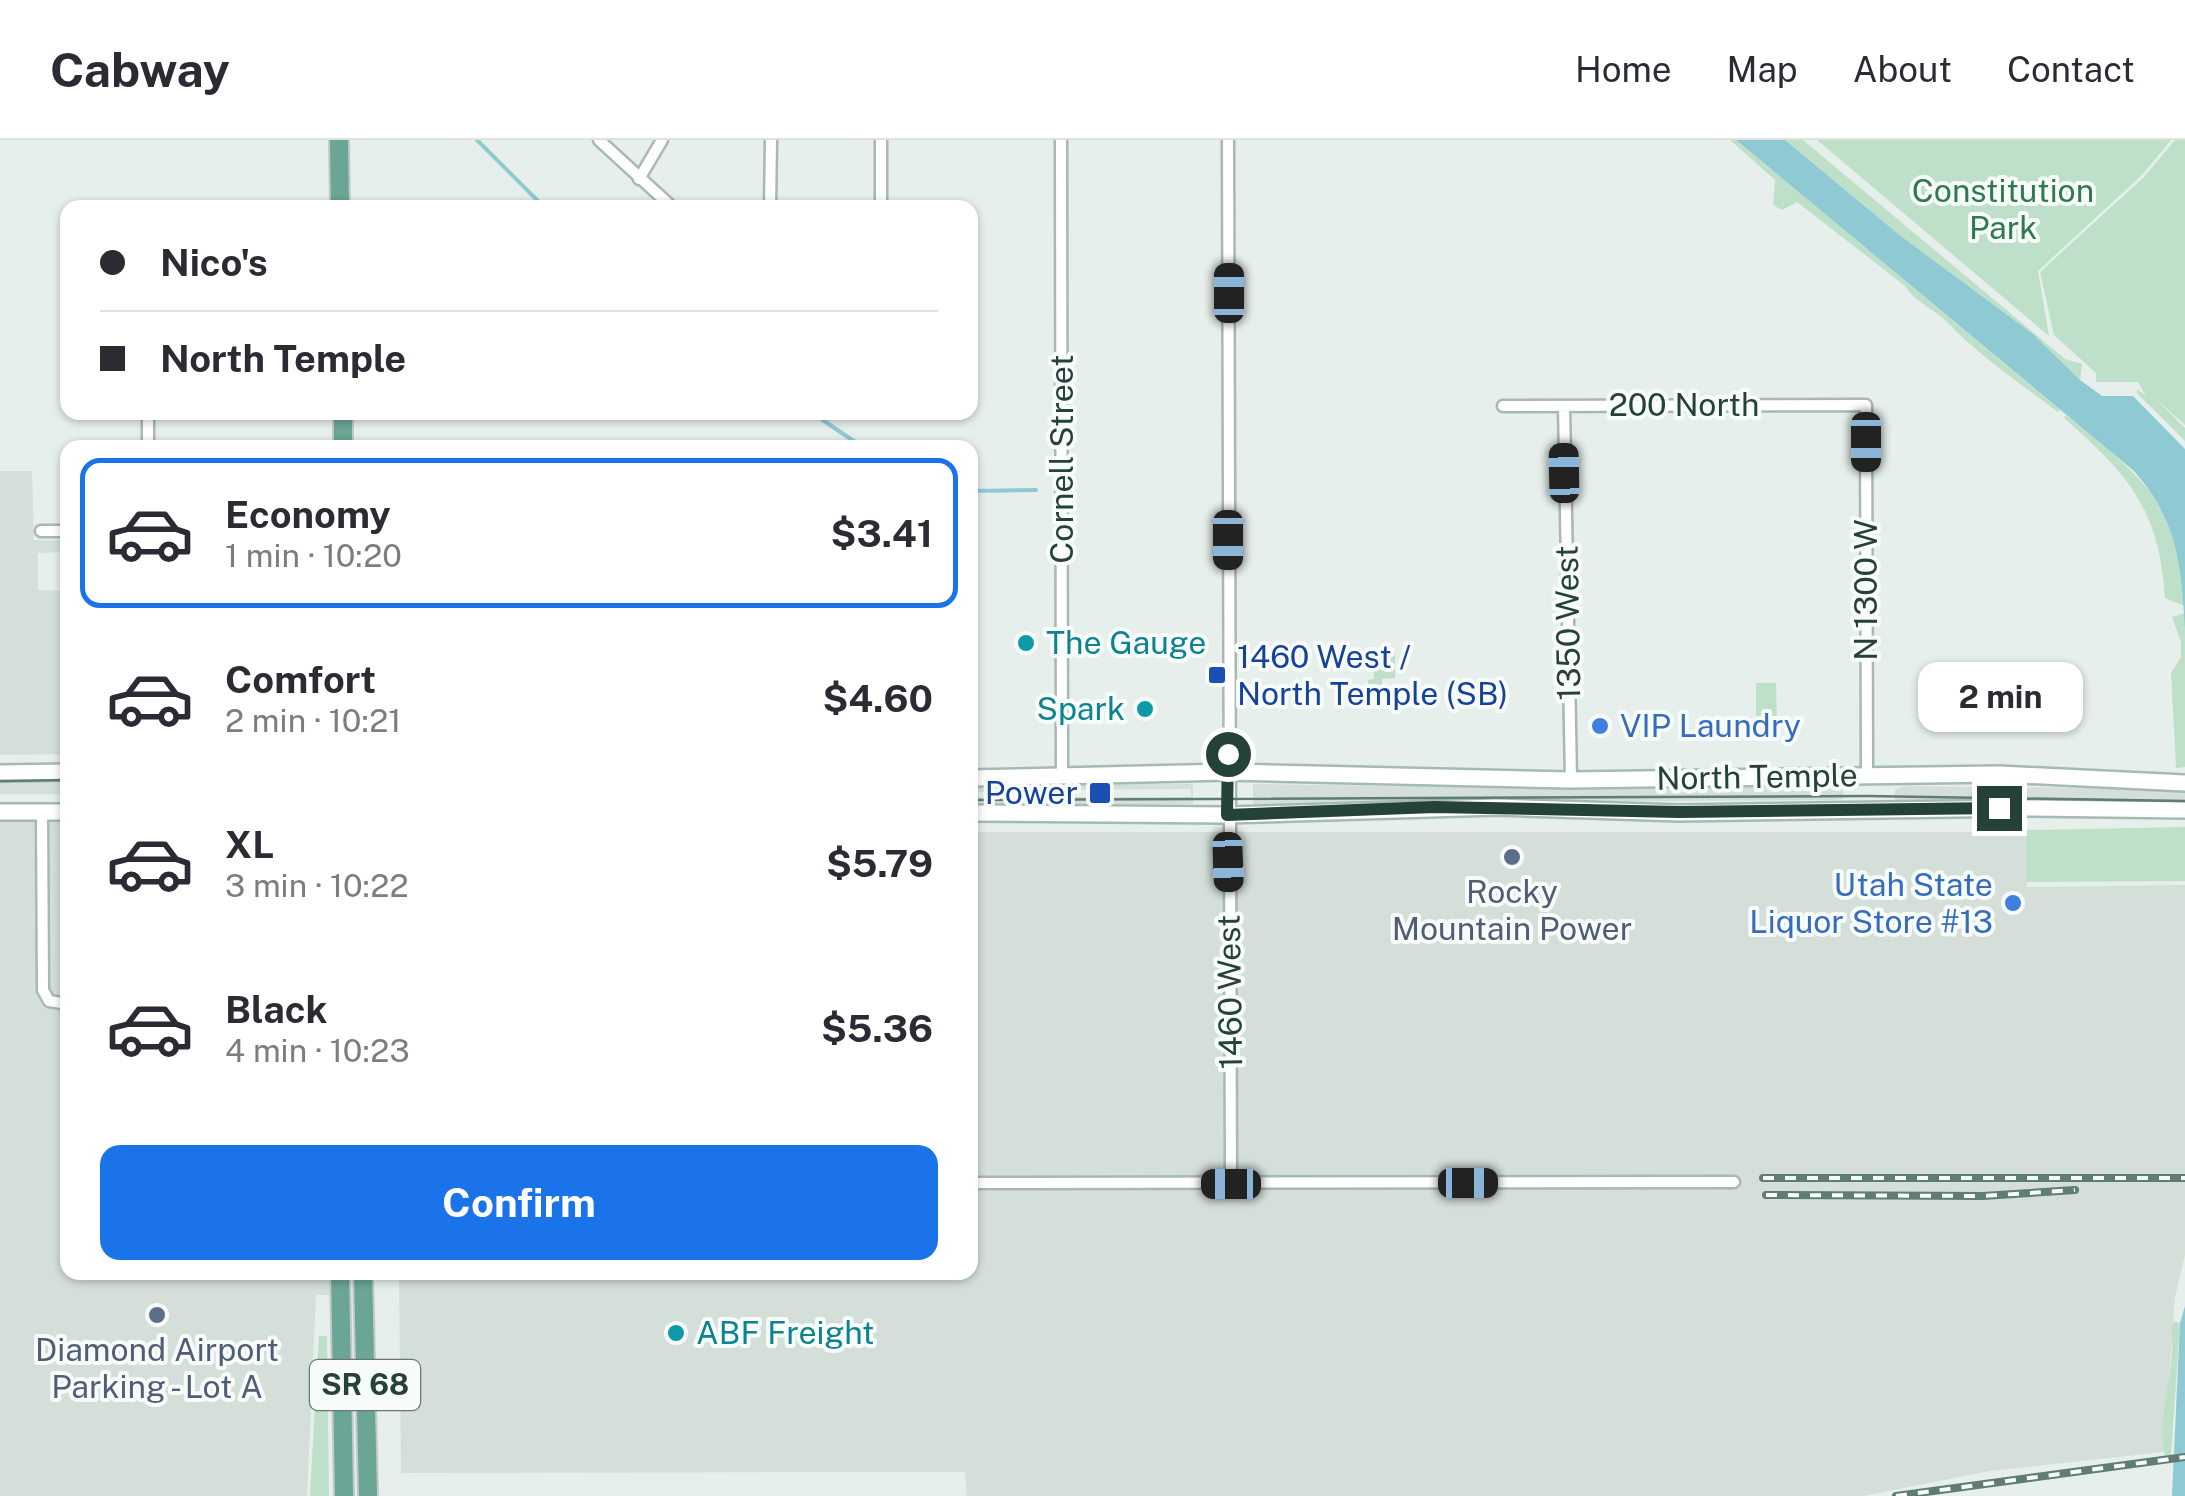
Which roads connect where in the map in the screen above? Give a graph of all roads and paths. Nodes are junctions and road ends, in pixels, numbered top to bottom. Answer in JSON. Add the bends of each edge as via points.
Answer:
{"nodes":[{"id":1,"x":340,"y":140,"type":"edge"},
{"id":2,"x":599,"y":140,"type":"edge"},
{"id":3,"x":662,"y":140,"type":"edge"},
{"id":4,"x":770,"y":140,"type":"edge"},
{"id":5,"x":881,"y":140,"type":"edge"},
{"id":6,"x":1061,"y":140,"type":"edge"},
{"id":7,"x":1228,"y":140,"type":"edge"},
{"id":8,"x":639,"y":179,"type":"junction"},
{"id":9,"x":340,"y":200,"type":"edge"},
{"id":10,"x":664,"y":200,"type":"edge"},
{"id":11,"x":770,"y":200,"type":"edge"},
{"id":12,"x":881,"y":200,"type":"edge"},
{"id":13,"x":1866,"y":405,"type":"joint"},
{"id":14,"x":1502,"y":406,"type":"dead end"},
{"id":15,"x":1564,"y":406,"type":"junction"},
{"id":16,"x":41,"y":531,"type":"dead end"},
{"id":17,"x":60,"y":531,"type":"edge"},
{"id":18,"x":0,"y":772,"type":"edge"},
{"id":19,"x":60,"y":772,"type":"edge"},
{"id":20,"x":1228,"y":772,"type":"junction"},
{"id":21,"x":1867,"y":774,"type":"junction"},
{"id":22,"x":978,"y":778,"type":"edge"},
{"id":23,"x":1062,"y":778,"type":"junction"},
{"id":24,"x":1571,"y":780,"type":"junction"},
{"id":25,"x":2185,"y":783,"type":"edge"},
{"id":26,"x":2185,"y":810,"type":"edge"},
{"id":27,"x":0,"y":812,"type":"edge"},
{"id":28,"x":42,"y":812,"type":"junction"},
{"id":29,"x":60,"y":812,"type":"edge"},
{"id":30,"x":978,"y":813,"type":"edge"},
{"id":31,"x":1227,"y":815,"type":"junction"},
{"id":32,"x":60,"y":1002,"type":"edge"},
{"id":33,"x":1734,"y":1182,"type":"dead end"},
{"id":34,"x":978,"y":1183,"type":"edge"},
{"id":35,"x":1231,"y":1184,"type":"junction"},
{"id":36,"x":340,"y":1280,"type":"edge"},
{"id":37,"x":363,"y":1280,"type":"edge"},
{"id":38,"x":344,"y":1496,"type":"edge"},
{"id":39,"x":368,"y":1496,"type":"edge"}],
"edges":[{"from":1,"to":9,"type":"main road"},
{"from":2,"to":8,"type":"street"},
{"from":3,"to":8,"type":"street"},
{"from":4,"to":11,"type":"street"},
{"from":5,"to":12,"type":"street"},
{"from":6,"to":23,"type":"street","name":"Cornell Street"},
{"from":7,"to":20,"type":"street","name":"1460 West"},
{"from":8,"to":10,"type":"street"},
{"from":13,"to":15,"type":"street","name":"200 North"},
{"from":13,"to":21,"type":"street","name":"N 1300 W"},
{"from":14,"to":15,"type":"street","name":"200 North"},
{"from":15,"to":24,"type":"street","name":"1350 West"},
{"from":16,"to":17,"type":"street"},
{"from":18,"to":19,"type":"main road"},
{"from":20,"to":23,"type":"main road","name":"North Temple"},
{"from":20,"to":24,"type":"main road","name":"North Temple"},
{"from":20,"to":31,"type":"street","name":"1460 West"},
{"from":21,"to":24,"type":"main road","name":"North Temple"},
{"from":21,"to":25,"type":"main road","name":"North Temple"},
{"from":22,"to":23,"type":"main road","name":"North Temple"},
{"from":26,"to":31,"type":"main road","name":"North Temple","via":[[1465,807]]},
{"from":27,"to":28,"type":"main road"},
{"from":28,"to":29,"type":"main road"},
{"from":28,"to":32,"type":"street","via":[[46,998]]},
{"from":30,"to":31,"type":"main road","name":"North Temple"},
{"from":31,"to":35,"type":"street","name":"1460 West"},
{"from":33,"to":35,"type":"street"},
{"from":34,"to":35,"type":"street"},
{"from":36,"to":38,"type":"main road","number":"SR 68"},
{"from":37,"to":39,"type":"main road","number":"SR 68"}]}
